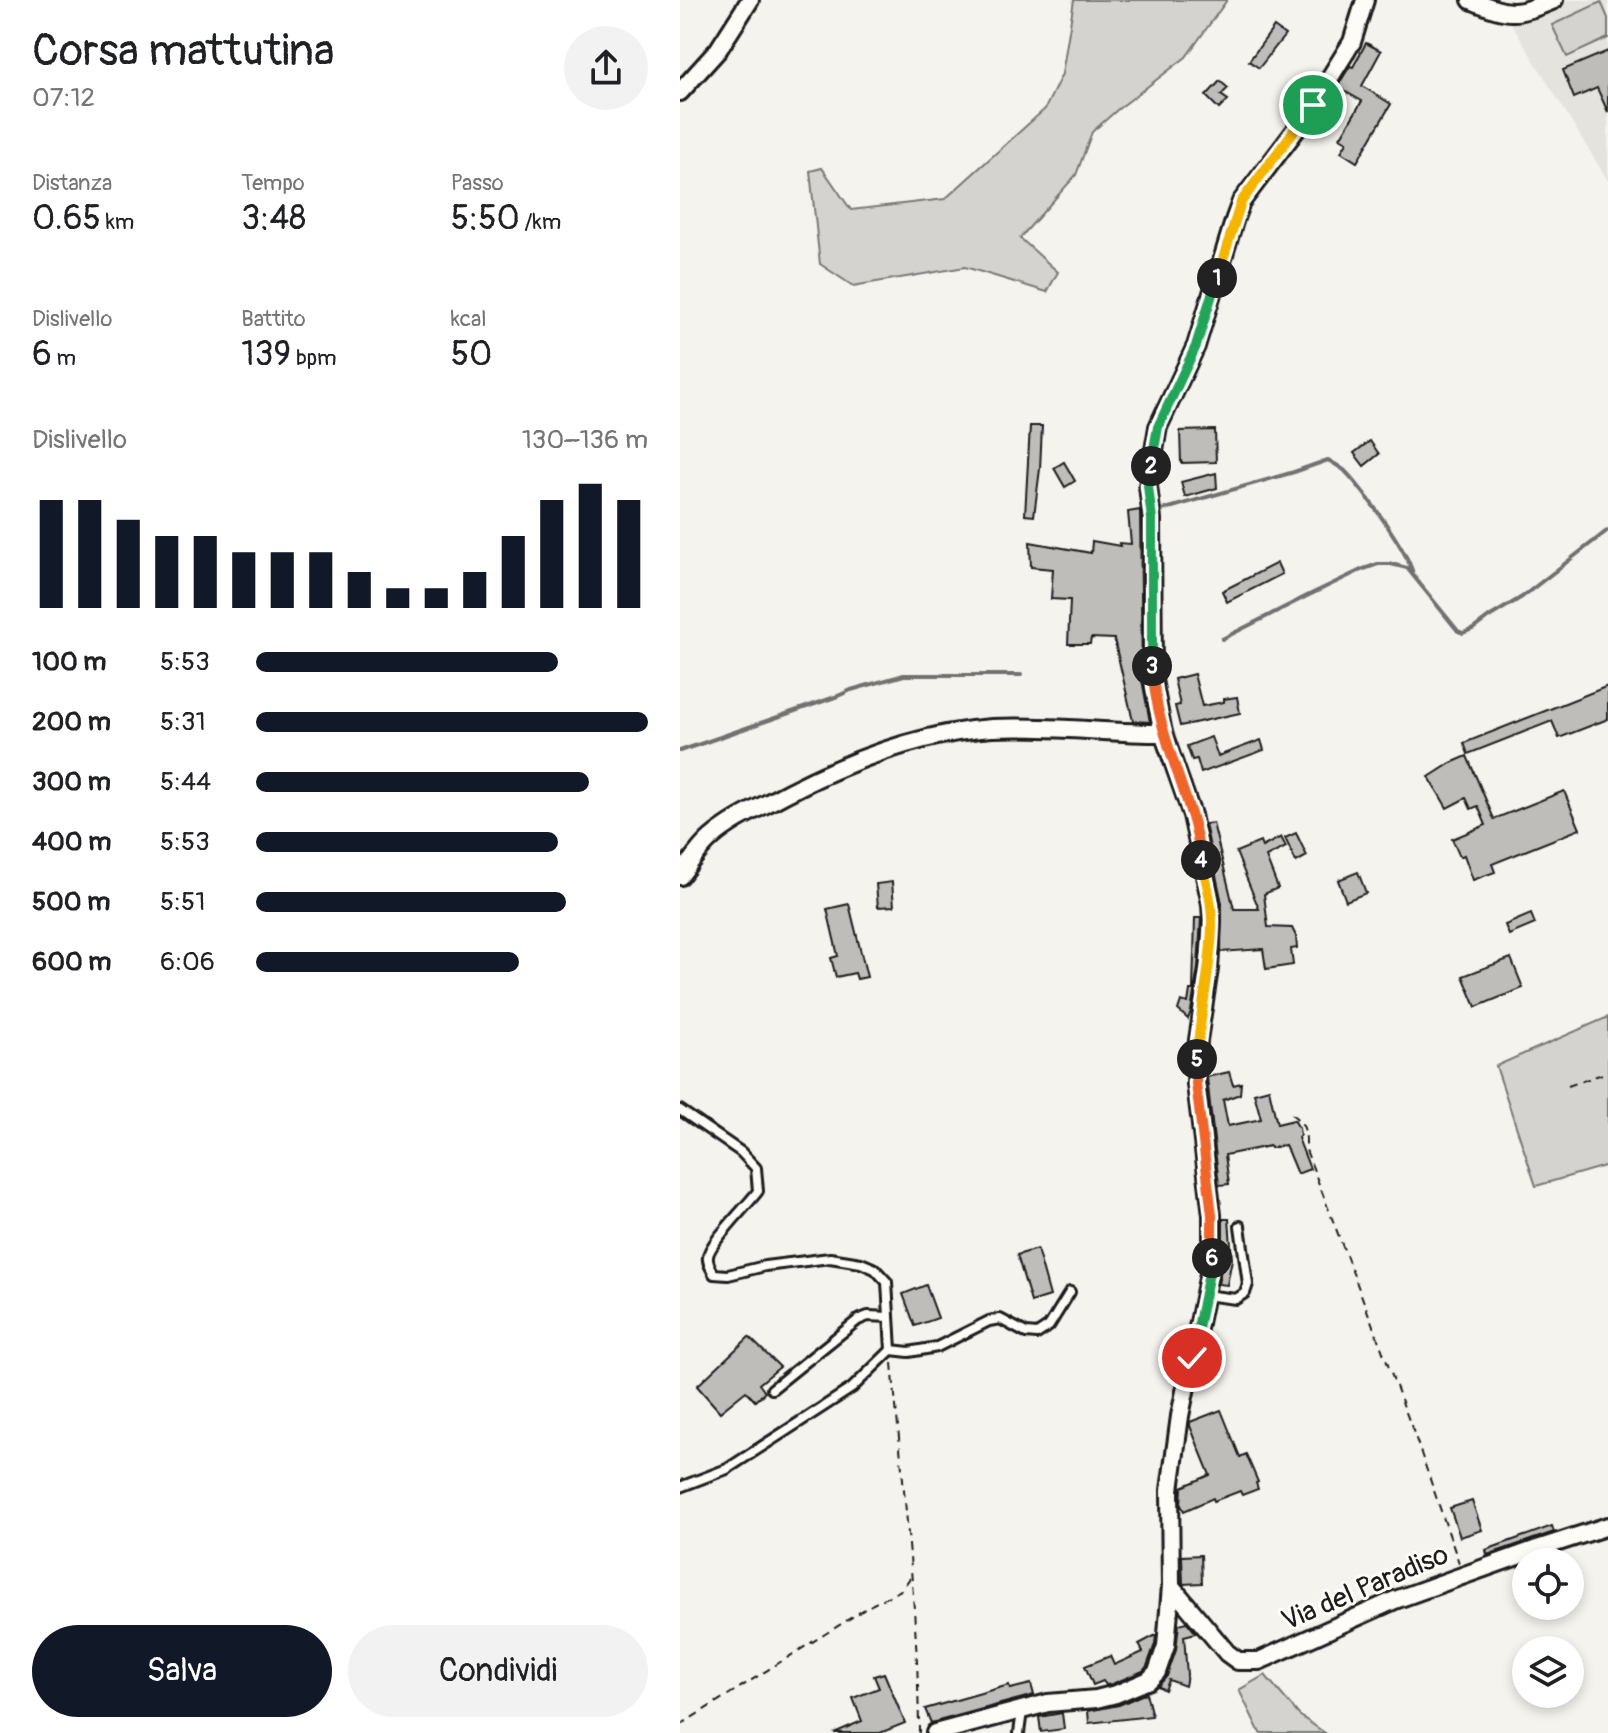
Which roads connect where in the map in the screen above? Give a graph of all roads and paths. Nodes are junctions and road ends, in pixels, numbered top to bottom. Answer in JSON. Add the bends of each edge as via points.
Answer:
{"nodes":[{"id":1,"x":750,"y":0,"type":"edge"},
{"id":2,"x":1365,"y":0,"type":"edge"},
{"id":3,"x":1471,"y":0,"type":"edge"},
{"id":4,"x":1554,"y":0,"type":"edge"},
{"id":5,"x":680,"y":92,"type":"edge"},
{"id":6,"x":1163,"y":733,"type":"junction"},
{"id":7,"x":680,"y":876,"type":"edge"},
{"id":8,"x":1608,"y":1072,"type":"edge"},
{"id":9,"x":1568,"y":1086,"type":"dead end"},
{"id":10,"x":680,"y":1110,"type":"edge"},
{"id":11,"x":1291,"y":1114,"type":"dead end"},
{"id":12,"x":1240,"y":1226,"type":"dead end"},
{"id":13,"x":1070,"y":1292,"type":"dead end"},
{"id":14,"x":1205,"y":1295,"type":"junction"},
{"id":15,"x":889,"y":1317,"type":"junction"},
{"id":16,"x":891,"y":1350,"type":"junction"},
{"id":17,"x":772,"y":1389,"type":"dead end"},
{"id":18,"x":680,"y":1487,"type":"edge"},
{"id":19,"x":1608,"y":1526,"type":"edge"},
{"id":20,"x":1463,"y":1575,"type":"junction"},
{"id":21,"x":911,"y":1577,"type":"junction"},
{"id":22,"x":1171,"y":1586,"type":"junction"},
{"id":23,"x":1022,"y":1710,"type":"junction"},
{"id":24,"x":680,"y":1725,"type":"edge"},
{"id":25,"x":919,"y":1733,"type":"edge"},
{"id":26,"x":935,"y":1733,"type":"edge"},
{"id":27,"x":1019,"y":1733,"type":"edge"}],
"edges":[{"from":1,"to":5,"type":"street","via":[[718,50]]},
{"from":2,"to":6,"type":"street","via":[[1352,42],[1305,118],[1241,202],[1196,346],[1158,427],[1148,486],[1153,680]]},
{"from":3,"to":4,"type":"street","via":[[1508,13]]},
{"from":6,"to":7,"type":"street","via":[[1020,727],[915,742],[838,769],[737,819],[710,839]]},
{"from":6,"to":14,"type":"street","via":[[1192,815],[1211,904],[1196,1084],[1212,1215]]},
{"from":8,"to":9,"type":"path"},
{"from":10,"to":15,"type":"lane","via":[[756,1168],[758,1191],[710,1248],[707,1260],[714,1274],[830,1258],[861,1263],[887,1282]]},
{"from":11,"to":20,"type":"path","via":[[1305,1130],[1306,1150]]},
{"from":12,"to":14,"type":"lane","via":[[1245,1293],[1236,1299]]},
{"from":13,"to":16,"type":"lane","via":[[1049,1326],[1037,1334],[1000,1319],[937,1347]]},
{"from":14,"to":22,"type":"street","via":[[1170,1490]]},
{"from":15,"to":16,"type":"lane"},
{"from":15,"to":17,"type":"lane","via":[[858,1320]]},
{"from":16,"to":18,"type":"lane","via":[[852,1388],[727,1469]]},
{"from":16,"to":21,"type":"path"},
{"from":19,"to":20,"type":"street","name":"Via del Paradiso"},
{"from":20,"to":22,"type":"street","name":"Via del Paradiso","via":[[1249,1662],[1227,1653]]},
{"from":21,"to":24,"type":"path","via":[[901,1590]]},
{"from":21,"to":25,"type":"path"},
{"from":22,"to":23,"type":"street","via":[[1166,1646],[1149,1680],[1096,1699]]},
{"from":23,"to":26,"type":"street"},
{"from":23,"to":27,"type":"lane"}]}
